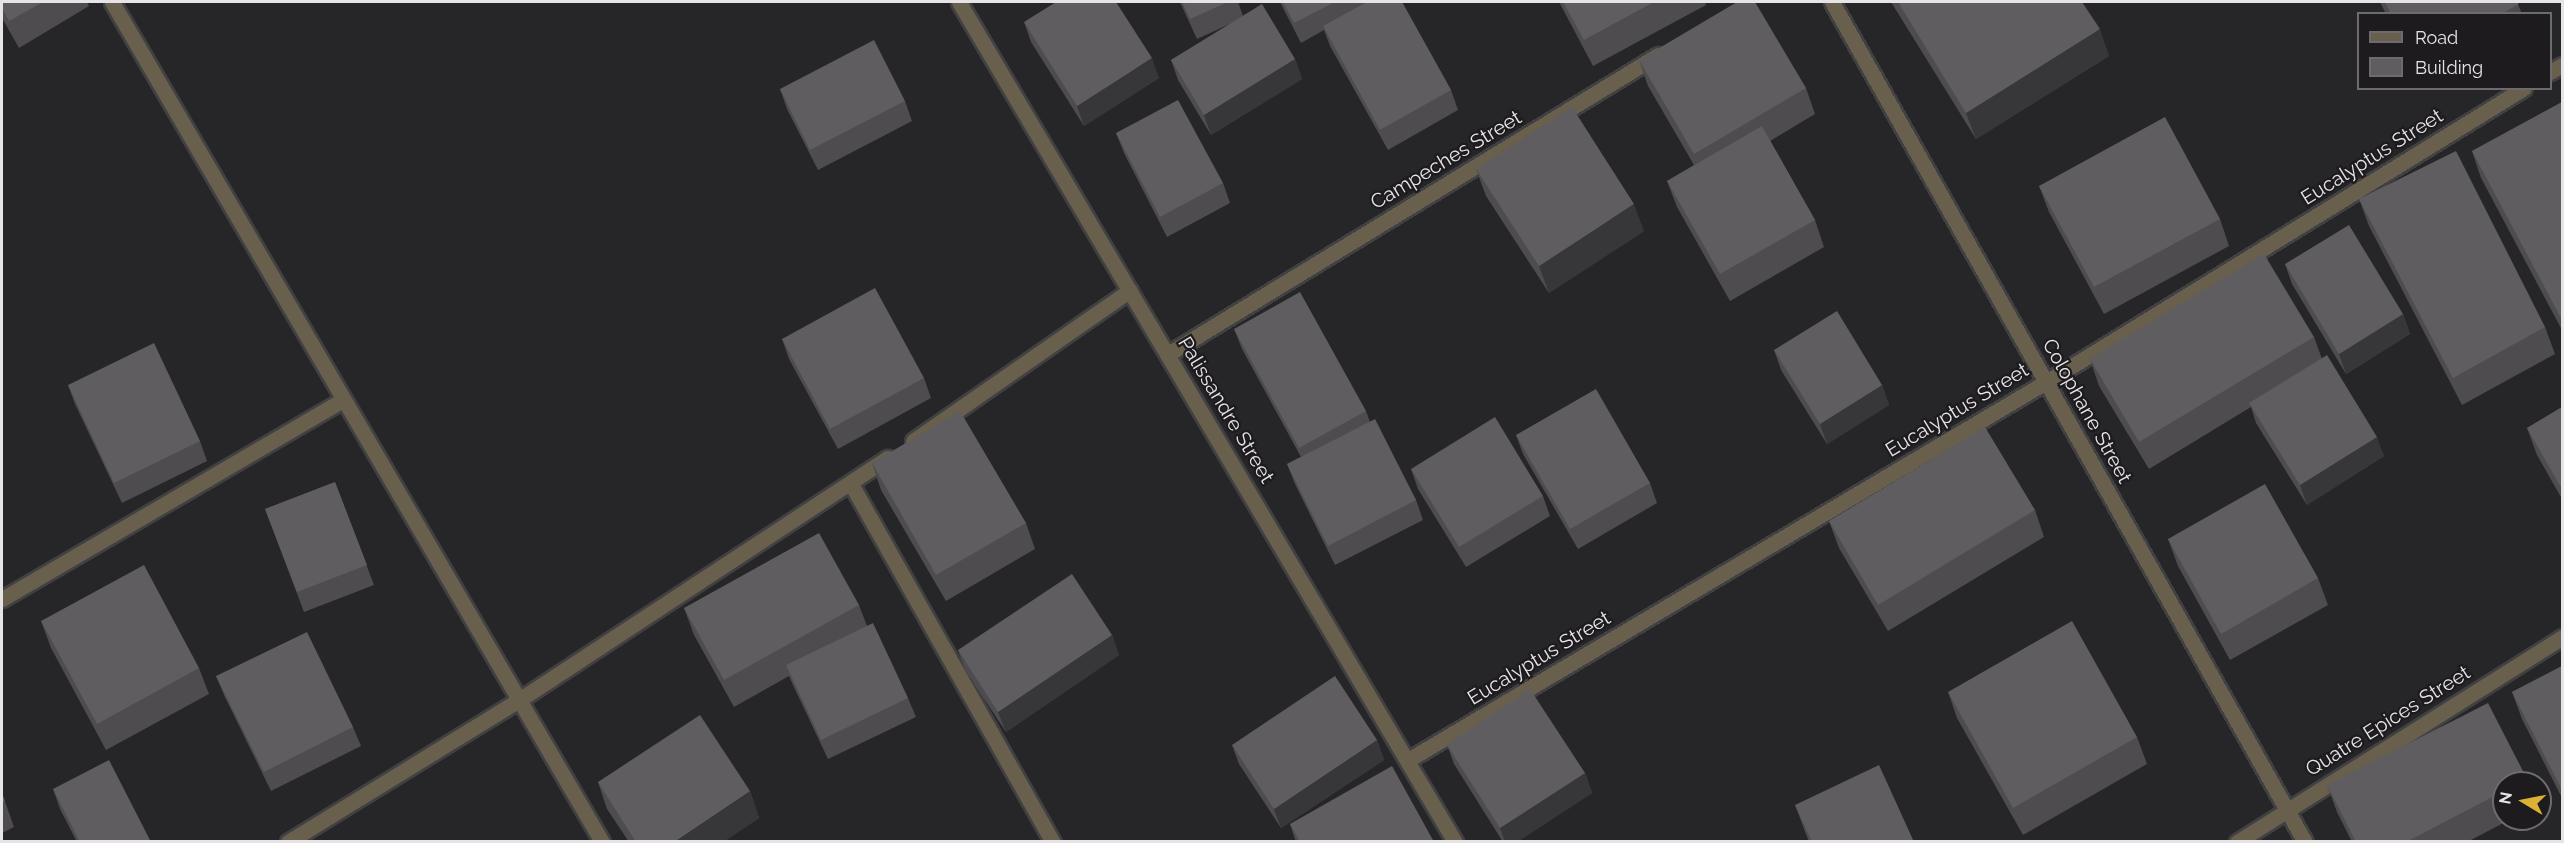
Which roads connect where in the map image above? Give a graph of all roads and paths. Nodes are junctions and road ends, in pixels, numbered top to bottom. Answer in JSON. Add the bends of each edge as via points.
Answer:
{"nodes":[{"id":1,"x":112,"y":2,"type":"edge"},
{"id":2,"x":959,"y":2,"type":"edge"},
{"id":3,"x":1832,"y":2,"type":"edge"},
{"id":4,"x":1674,"y":45,"type":"edge"},
{"id":5,"x":2521,"y":90,"type":"edge"},
{"id":6,"x":1130,"y":290,"type":"junction"},
{"id":7,"x":1168,"y":354,"type":"junction"},
{"id":8,"x":2046,"y":382,"type":"junction"},
{"id":9,"x":343,"y":400,"type":"junction"},
{"id":10,"x":851,"y":484,"type":"junction"},
{"id":11,"x":2,"y":600,"type":"edge"},
{"id":12,"x":2562,"y":637,"type":"edge"},
{"id":13,"x":519,"y":699,"type":"junction"},
{"id":14,"x":1408,"y":760,"type":"junction"},
{"id":15,"x":2287,"y":809,"type":"junction"},
{"id":16,"x":288,"y":842,"type":"edge"},
{"id":17,"x":602,"y":842,"type":"edge"},
{"id":18,"x":1053,"y":842,"type":"edge"},
{"id":19,"x":1455,"y":842,"type":"edge"},
{"id":20,"x":2237,"y":842,"type":"edge"},
{"id":21,"x":2305,"y":842,"type":"edge"}],
"edges":[{"from":1,"to":9,"type":"street"},
{"from":2,"to":6,"type":"street","name":"Palissandre Street"},
{"from":3,"to":8,"type":"street","name":"Colophane Street"},
{"from":4,"to":7,"type":"street","name":"Campeches Street"},
{"from":5,"to":8,"type":"street","name":"Eucalyptus Street"},
{"from":6,"to":7,"type":"street","name":"Palissandre Street"},
{"from":6,"to":10,"type":"street"},
{"from":7,"to":14,"type":"street","name":"Palissandre Street"},
{"from":8,"to":14,"type":"street","name":"Eucalyptus Street"},
{"from":8,"to":15,"type":"street","name":"Colophane Street"},
{"from":9,"to":11,"type":"street"},
{"from":9,"to":13,"type":"street"},
{"from":10,"to":13,"type":"street"},
{"from":10,"to":18,"type":"street"},
{"from":12,"to":15,"type":"street","name":"Quatre Epices Street"},
{"from":13,"to":16,"type":"street"},
{"from":13,"to":17,"type":"street"},
{"from":14,"to":19,"type":"street","name":"Palissandre Street"},
{"from":15,"to":20,"type":"street","name":"Quatre Epices Street"},
{"from":15,"to":21,"type":"street","name":"Colophane Street"}]}
